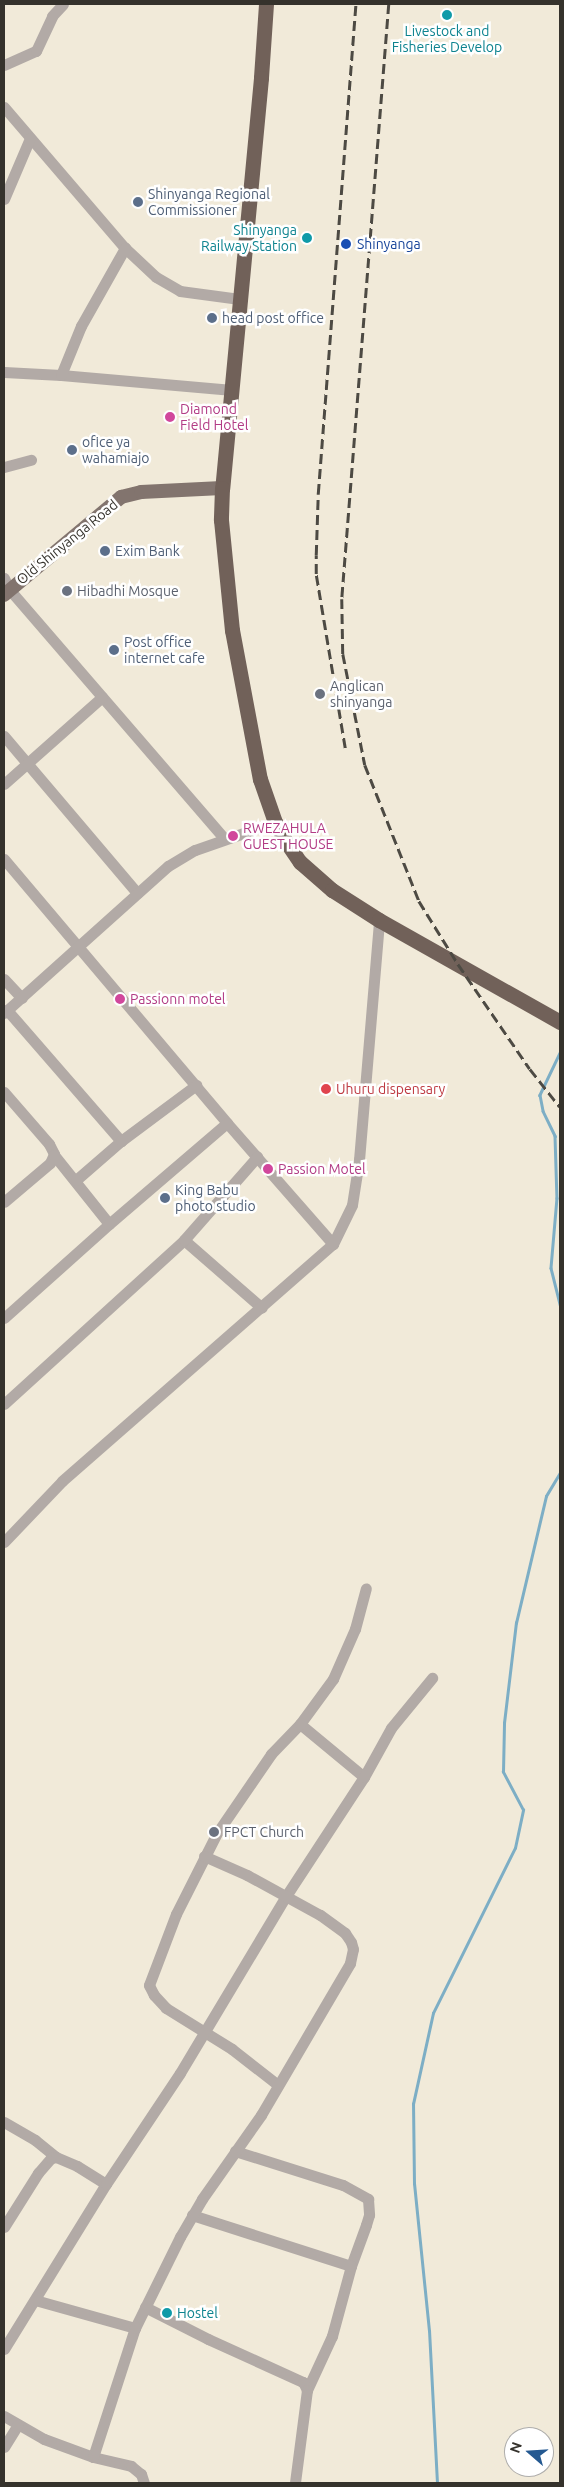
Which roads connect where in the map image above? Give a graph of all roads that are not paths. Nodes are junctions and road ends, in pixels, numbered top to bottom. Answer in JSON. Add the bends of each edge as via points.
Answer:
{"nodes":[{"id":1,"x":63,"y":4,"type":"edge"},
{"id":2,"x":266,"y":4,"type":"edge"},
{"id":3,"x":4,"y":65,"type":"edge"},
{"id":4,"x":4,"y":107,"type":"edge"},
{"id":5,"x":30,"y":138,"type":"junction"},
{"id":6,"x":4,"y":199,"type":"edge"},
{"id":7,"x":125,"y":248,"type":"junction"},
{"id":8,"x":239,"y":299,"type":"junction"},
{"id":9,"x":4,"y":372,"type":"edge"},
{"id":10,"x":60,"y":374,"type":"junction"},
{"id":11,"x":232,"y":390,"type":"junction"},
{"id":12,"x":31,"y":460,"type":"dead end"},
{"id":13,"x":4,"y":467,"type":"edge"},
{"id":14,"x":222,"y":488,"type":"junction"},
{"id":15,"x":6,"y":587,"type":"edge"},
{"id":16,"x":102,"y":697,"type":"junction"},
{"id":17,"x":4,"y":736,"type":"edge"},
{"id":18,"x":27,"y":763,"type":"junction"},
{"id":19,"x":4,"y":784,"type":"edge"},
{"id":20,"x":275,"y":822,"type":"junction"},
{"id":21,"x":224,"y":838,"type":"junction"},
{"id":22,"x":4,"y":859,"type":"edge"},
{"id":23,"x":138,"y":893,"type":"junction"},
{"id":24,"x":379,"y":920,"type":"junction"},
{"id":25,"x":79,"y":946,"type":"junction"},
{"id":26,"x":4,"y":979,"type":"edge"},
{"id":27,"x":22,"y":998,"type":"junction"},
{"id":28,"x":6,"y":1012,"type":"edge"},
{"id":29,"x":560,"y":1022,"type":"edge"},
{"id":30,"x":196,"y":1085,"type":"junction"},
{"id":31,"x":5,"y":1097,"type":"edge"},
{"id":32,"x":227,"y":1123,"type":"junction"},
{"id":33,"x":120,"y":1141,"type":"junction"},
{"id":34,"x":54,"y":1155,"type":"junction"},
{"id":35,"x":257,"y":1156,"type":"junction"},
{"id":36,"x":76,"y":1180,"type":"junction"},
{"id":37,"x":4,"y":1202,"type":"edge"},
{"id":38,"x":109,"y":1224,"type":"junction"},
{"id":39,"x":184,"y":1240,"type":"junction"},
{"id":40,"x":333,"y":1244,"type":"junction"},
{"id":41,"x":262,"y":1308,"type":"junction"},
{"id":42,"x":4,"y":1318,"type":"edge"},
{"id":43,"x":4,"y":1404,"type":"edge"},
{"id":44,"x":4,"y":1542,"type":"edge"},
{"id":45,"x":366,"y":1588,"type":"dead end"},
{"id":46,"x":432,"y":1678,"type":"dead end"},
{"id":47,"x":300,"y":1724,"type":"junction"},
{"id":48,"x":364,"y":1777,"type":"junction"},
{"id":49,"x":204,"y":1856,"type":"junction"},
{"id":50,"x":286,"y":1896,"type":"junction"},
{"id":51,"x":204,"y":2030,"type":"junction"},
{"id":52,"x":278,"y":2085,"type":"junction"},
{"id":53,"x":4,"y":2122,"type":"edge"},
{"id":54,"x":235,"y":2151,"type":"junction"},
{"id":55,"x":56,"y":2157,"type":"junction"},
{"id":56,"x":106,"y":2184,"type":"junction"},
{"id":57,"x":192,"y":2216,"type":"junction"},
{"id":58,"x":4,"y":2227,"type":"edge"},
{"id":59,"x":351,"y":2266,"type":"junction"},
{"id":60,"x":35,"y":2300,"type":"junction"},
{"id":61,"x":145,"y":2307,"type":"junction"},
{"id":62,"x":135,"y":2328,"type":"junction"},
{"id":63,"x":4,"y":2349,"type":"edge"},
{"id":64,"x":307,"y":2390,"type":"junction"},
{"id":65,"x":4,"y":2416,"type":"edge"},
{"id":66,"x":18,"y":2425,"type":"junction"},
{"id":67,"x":4,"y":2446,"type":"edge"},
{"id":68,"x":92,"y":2457,"type":"junction"},
{"id":69,"x":144,"y":2483,"type":"edge"},
{"id":70,"x":295,"y":2483,"type":"edge"}],
"edges":[{"from":1,"to":3,"type":"street","via":[[52,16],[36,51]]},
{"from":2,"to":8,"type":"highway"},
{"from":4,"to":5,"type":"street"},
{"from":5,"to":6,"type":"street"},
{"from":5,"to":7,"type":"street"},
{"from":7,"to":8,"type":"street","via":[[156,277],[180,291]]},
{"from":7,"to":10,"type":"street","via":[[81,326]]},
{"from":8,"to":11,"type":"highway"},
{"from":9,"to":10,"type":"street"},
{"from":10,"to":11,"type":"street"},
{"from":11,"to":14,"type":"highway"},
{"from":12,"to":13,"type":"street"},
{"from":14,"to":15,"type":"main road","name":"Old Shinyanga Road","via":[[150,491],[121,497]]},
{"from":14,"to":20,"type":"highway","via":[[221,520],[232,630],[260,779]]},
{"from":15,"to":16,"type":"street"},
{"from":16,"to":18,"type":"street"},
{"from":16,"to":21,"type":"street"},
{"from":17,"to":18,"type":"street"},
{"from":18,"to":19,"type":"street"},
{"from":18,"to":23,"type":"street"},
{"from":20,"to":21,"type":"street"},
{"from":20,"to":24,"type":"highway","via":[[300,862],[338,894]]},
{"from":21,"to":23,"type":"street","via":[[168,866]]},
{"from":22,"to":25,"type":"street"},
{"from":23,"to":25,"type":"street"},
{"from":24,"to":29,"type":"highway"},
{"from":24,"to":40,"type":"street","via":[[359,1160],[352,1205]]},
{"from":25,"to":27,"type":"street"},
{"from":25,"to":30,"type":"street"},
{"from":26,"to":27,"type":"street"},
{"from":27,"to":28,"type":"street"},
{"from":28,"to":33,"type":"street"},
{"from":30,"to":32,"type":"street"},
{"from":30,"to":33,"type":"street"},
{"from":31,"to":34,"type":"street","via":[[49,1144]]},
{"from":32,"to":35,"type":"street"},
{"from":32,"to":38,"type":"street"},
{"from":33,"to":36,"type":"street"},
{"from":34,"to":36,"type":"street"},
{"from":34,"to":37,"type":"street","via":[[50,1163]]},
{"from":35,"to":39,"type":"street"},
{"from":35,"to":40,"type":"street"},
{"from":36,"to":38,"type":"street"},
{"from":38,"to":42,"type":"street"},
{"from":39,"to":41,"type":"street"},
{"from":39,"to":43,"type":"street"},
{"from":40,"to":41,"type":"street"},
{"from":41,"to":44,"type":"street","via":[[62,1481]]},
{"from":45,"to":47,"type":"street","via":[[346,1652],[333,1679]]},
{"from":46,"to":48,"type":"street","via":[[391,1728]]},
{"from":47,"to":48,"type":"street"},
{"from":47,"to":49,"type":"street","via":[[249,1783]]},
{"from":48,"to":50,"type":"street"},
{"from":49,"to":50,"type":"street"},
{"from":49,"to":51,"type":"street","via":[[176,1914],[149,1985],[166,2008]]},
{"from":50,"to":51,"type":"street"},
{"from":50,"to":52,"type":"street","via":[[337,1926],[351,1942],[353,1950],[350,1963]]},
{"from":51,"to":52,"type":"street"},
{"from":51,"to":56,"type":"street","via":[[180,2073]]},
{"from":52,"to":54,"type":"street"},
{"from":53,"to":55,"type":"street","via":[[36,2140]]},
{"from":54,"to":57,"type":"street"},
{"from":54,"to":59,"type":"street","via":[[343,2185],[364,2196],[369,2204],[369,2214]]},
{"from":55,"to":56,"type":"street"},
{"from":55,"to":58,"type":"street","via":[[51,2158],[38,2173]]},
{"from":56,"to":60,"type":"street"},
{"from":57,"to":59,"type":"street"},
{"from":57,"to":61,"type":"street"},
{"from":59,"to":64,"type":"street","via":[[332,2336]]},
{"from":60,"to":62,"type":"street"},
{"from":60,"to":63,"type":"street"},
{"from":61,"to":62,"type":"street"},
{"from":61,"to":64,"type":"street","via":[[303,2382]]},
{"from":62,"to":68,"type":"street"},
{"from":64,"to":70,"type":"street"},
{"from":65,"to":66,"type":"street"},
{"from":66,"to":67,"type":"street"},
{"from":66,"to":68,"type":"street","via":[[44,2439]]},
{"from":68,"to":69,"type":"street","via":[[131,2466],[141,2474]]}]}
